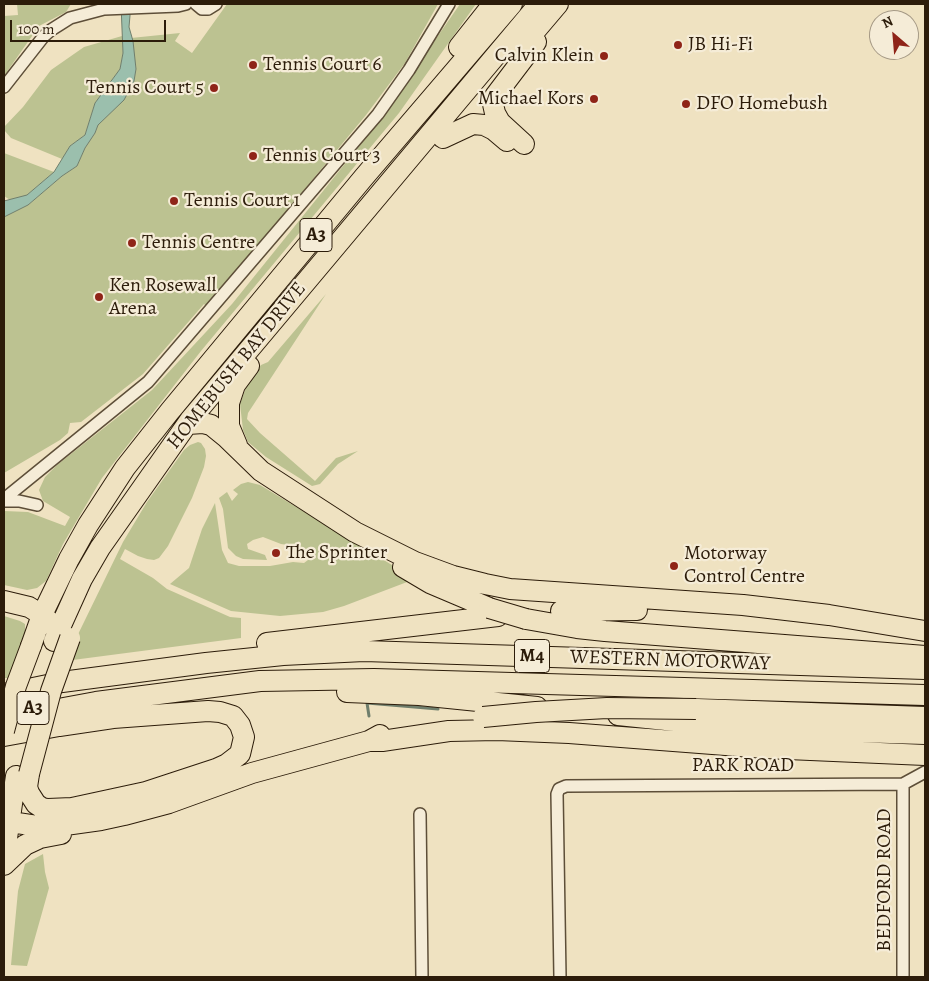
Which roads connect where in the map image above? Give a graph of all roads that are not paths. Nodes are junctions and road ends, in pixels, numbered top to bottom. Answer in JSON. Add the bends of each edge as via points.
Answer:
{"nodes":[{"id":1,"x":186,"y":4,"type":"edge"},
{"id":2,"x":196,"y":4,"type":"edge"},
{"id":3,"x":216,"y":4,"type":"edge"},
{"id":4,"x":449,"y":4,"type":"edge"},
{"id":5,"x":493,"y":4,"type":"edge"},
{"id":6,"x":512,"y":4,"type":"edge"},
{"id":7,"x":539,"y":4,"type":"edge"},
{"id":8,"x":558,"y":4,"type":"edge"},
{"id":9,"x":156,"y":5,"type":"edge"},
{"id":10,"x":4,"y":86,"type":"edge"},
{"id":11,"x":406,"y":128,"type":"junction"},
{"id":12,"x":444,"y":138,"type":"junction"},
{"id":13,"x":365,"y":213,"type":"junction"},
{"id":14,"x":332,"y":252,"type":"junction"},
{"id":15,"x":170,"y":411,"type":"junction"},
{"id":16,"x":188,"y":424,"type":"junction"},
{"id":17,"x":241,"y":451,"type":"junction"},
{"id":18,"x":5,"y":501,"type":"edge"},
{"id":19,"x":37,"y":506,"type":"dead end"},
{"id":20,"x":435,"y":576,"type":"junction"},
{"id":21,"x":4,"y":601,"type":"edge"},
{"id":22,"x":561,"y":611,"type":"dead end"},
{"id":23,"x":494,"y":612,"type":"junction"},
{"id":24,"x":42,"y":615,"type":"junction"},
{"id":25,"x":925,"y":631,"type":"edge"},
{"id":26,"x":62,"y":640,"type":"junction"},
{"id":27,"x":925,"y":640,"type":"edge"},
{"id":28,"x":925,"y":656,"type":"edge"},
{"id":29,"x":206,"y":663,"type":"junction"},
{"id":30,"x":925,"y":669,"type":"edge"},
{"id":31,"x":260,"y":681,"type":"junction"},
{"id":32,"x":4,"y":694,"type":"edge"},
{"id":33,"x":925,"y":695,"type":"edge"},
{"id":34,"x":925,"y":717,"type":"edge"},
{"id":35,"x":4,"y":719,"type":"edge"},
{"id":36,"x":4,"y":731,"type":"edge"},
{"id":37,"x":925,"y":734,"type":"edge"},
{"id":38,"x":4,"y":736,"type":"edge"},
{"id":39,"x":369,"y":741,"type":"junction"},
{"id":40,"x":925,"y":755,"type":"edge"},
{"id":41,"x":925,"y":772,"type":"edge"},
{"id":42,"x":23,"y":775,"type":"junction"},
{"id":43,"x":903,"y":784,"type":"junction"},
{"id":44,"x":151,"y":808,"type":"junction"},
{"id":45,"x":420,"y":814,"type":"dead end"},
{"id":46,"x":6,"y":822,"type":"edge"},
{"id":47,"x":4,"y":859,"type":"edge"},
{"id":48,"x":4,"y":865,"type":"edge"},
{"id":49,"x":422,"y":977,"type":"edge"},
{"id":50,"x":560,"y":977,"type":"edge"},
{"id":51,"x":904,"y":977,"type":"edge"}],
"edges":[{"from":1,"to":9,"type":"street"},
{"from":2,"to":3,"type":"street","via":[[208,10]]},
{"from":4,"to":18,"type":"street","via":[[378,114],[148,382]]},
{"from":5,"to":11,"type":"highway","via":[[419,99]]},
{"from":6,"to":11,"type":"highway","name":"HOMEBUSH BAY DRIVE","number":"A3"},
{"from":7,"to":13,"type":"highway","name":"HOMEBUSH BAY DRIVE","number":"A3"},
{"from":8,"to":12,"type":"highway"},
{"from":8,"to":12,"type":"highway","via":[[540,38],[495,96],[495,113],[520,146],[484,125],[474,124]]},
{"from":9,"to":10,"type":"street","via":[[104,9],[70,18],[51,30]]},
{"from":11,"to":15,"type":"highway","name":"HOMEBUSH BAY DRIVE","number":"A3"},
{"from":12,"to":13,"type":"highway"},
{"from":13,"to":14,"type":"highway","name":"HOMEBUSH BAY DRIVE","number":"A3"},
{"from":14,"to":16,"type":"highway","name":"HOMEBUSH BAY DRIVE","number":"A3"},
{"from":14,"to":17,"type":"highway","via":[[235,385],[228,417],[230,432]]},
{"from":15,"to":16,"type":"highway"},
{"from":15,"to":24,"type":"highway","name":"HOMEBUSH BAY DRIVE","number":"A3","via":[[102,503],[69,559]]},
{"from":16,"to":17,"type":"highway","via":[[211,425]]},
{"from":16,"to":26,"type":"highway","name":"HOMEBUSH BAY DRIVE","number":"A3","via":[[100,548],[82,579]]},
{"from":17,"to":20,"type":"highway","via":[[272,478],[355,532],[372,547]]},
{"from":18,"to":19,"type":"street"},
{"from":20,"to":23,"type":"highway"},
{"from":20,"to":25,"type":"highway","via":[[510,588],[744,605]]},
{"from":21,"to":24,"type":"highway","via":[[30,607]]},
{"from":22,"to":27,"type":"highway","via":[[617,609],[704,614]]},
{"from":23,"to":28,"type":"highway","bridge":true,"via":[[605,631]]},
{"from":23,"to":29,"type":"highway","name":"WESTERN MOTORWAY","via":[[244,646]]},
{"from":24,"to":26,"type":"highway"},
{"from":24,"to":36,"type":"highway","name":"HOMEBUSH BAY DRIVE","number":"A3","bridge":true,"via":[[16,686]]},
{"from":26,"to":42,"type":"highway","name":"HOMEBUSH BAY DRIVE","number":"A3","via":[[32,710]]},
{"from":29,"to":30,"type":"highway","name":"WESTERN MOTORWAY","number":"M4","via":[[364,651]]},
{"from":29,"to":32,"type":"highway","name":"WESTERN MOTORWAY","number":"M4","via":[[62,682]]},
{"from":31,"to":33,"type":"highway","name":"WESTERN MOTORWAY","number":"M4","via":[[374,679]]},
{"from":31,"to":35,"type":"highway","name":"WESTERN MOTORWAY","number":"M4","via":[[96,702]]},
{"from":31,"to":37,"type":"highway","name":"WESTERN MOTORWAY","number":"M4","via":[[326,692],[455,698],[712,726]]},
{"from":34,"to":39,"type":"highway","bridge":true,"via":[[607,708],[483,718],[380,736]]},
{"from":38,"to":42,"type":"highway","via":[[113,718],[208,711],[233,716],[244,737],[240,754],[216,769],[146,792],[72,808],[48,809],[36,804],[28,793]]},
{"from":39,"to":40,"type":"highway","via":[[382,742],[449,731],[497,730]]},
{"from":39,"to":44,"type":"highway","via":[[252,773]]},
{"from":41,"to":43,"type":"street","name":"PARK ROAD"},
{"from":42,"to":46,"type":"highway","number":"A3"},
{"from":43,"to":50,"type":"street","name":"PARK ROAD","via":[[566,786],[559,789]]},
{"from":43,"to":51,"type":"street","name":"BEDFORD ROAD"},
{"from":44,"to":46,"type":"highway","via":[[58,826]]},
{"from":44,"to":48,"type":"highway","via":[[107,825],[40,838],[19,849]]},
{"from":45,"to":49,"type":"street"},
{"from":46,"to":47,"type":"highway","number":"A3"}]}
